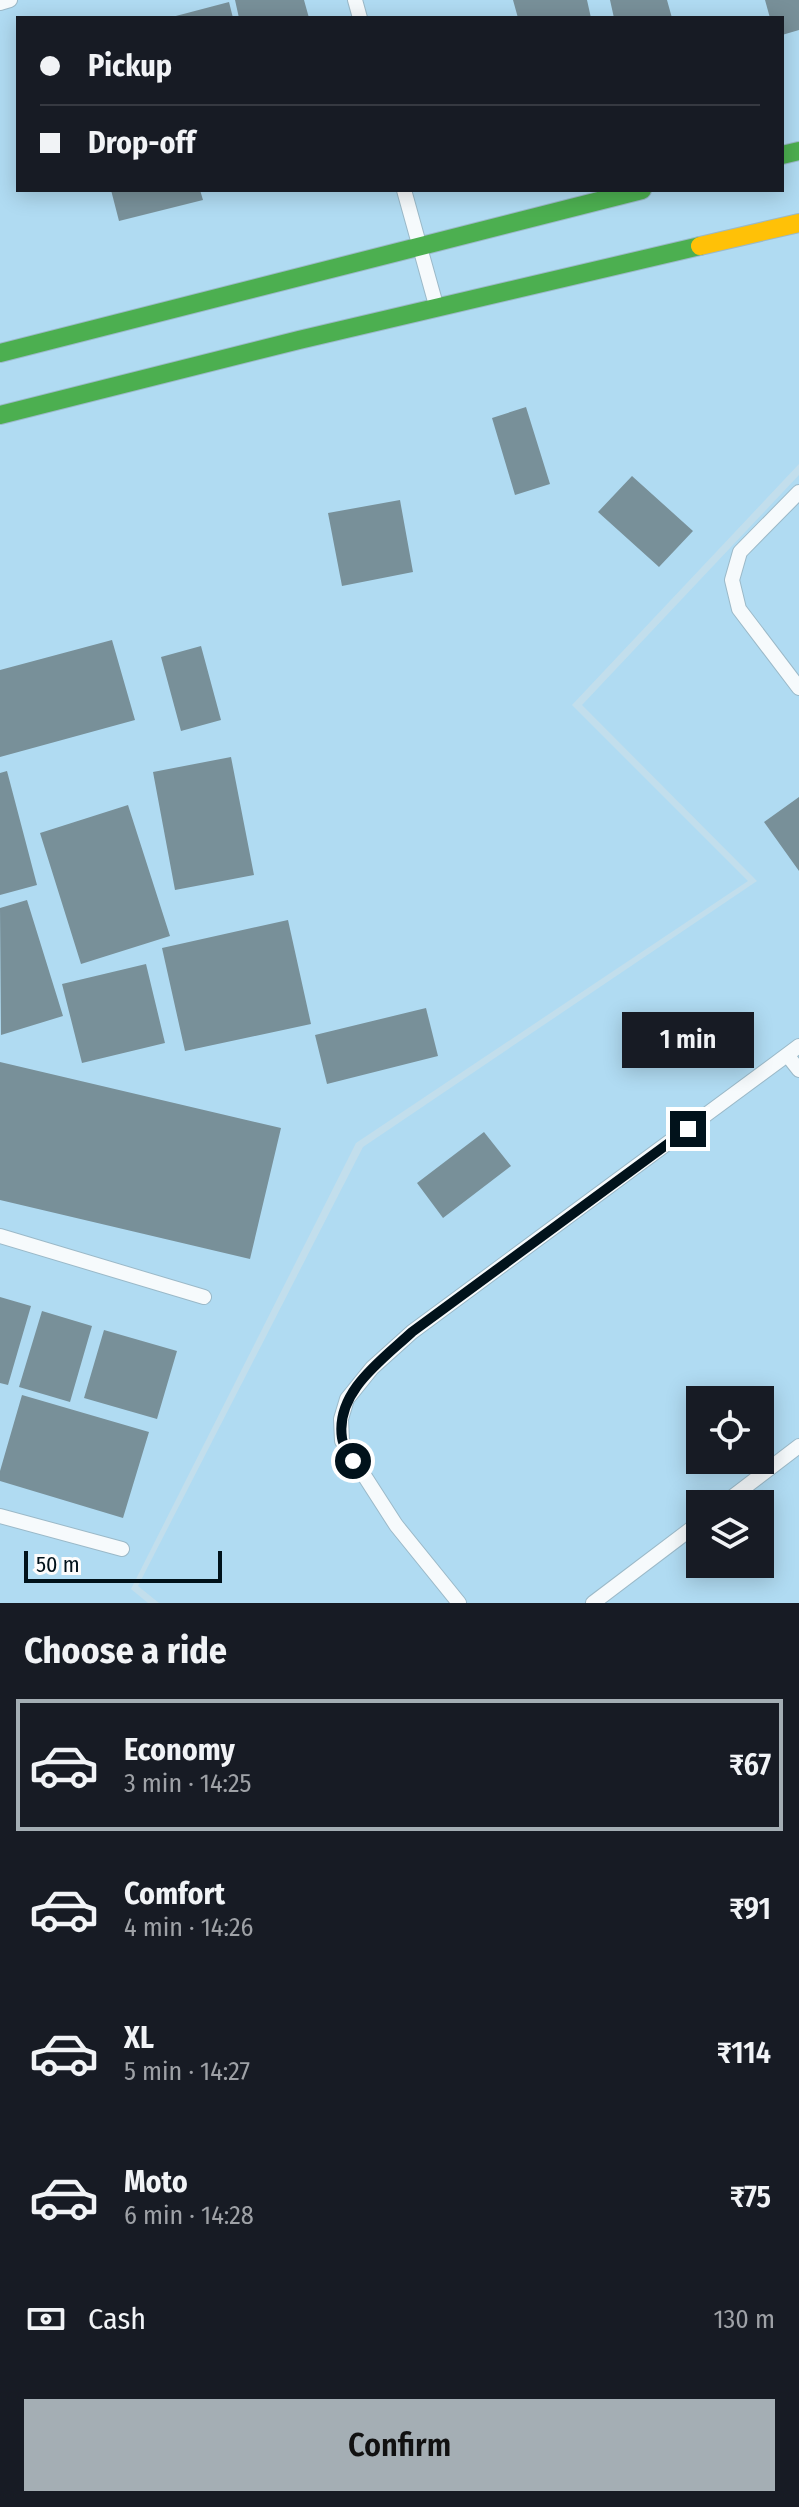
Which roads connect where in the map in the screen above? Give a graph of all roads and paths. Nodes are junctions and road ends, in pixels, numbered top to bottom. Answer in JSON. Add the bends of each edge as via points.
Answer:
{"nodes":[{"id":1,"x":10,"y":0,"type":"edge"},
{"id":2,"x":0,"y":3,"type":"edge"},
{"id":3,"x":404,"y":192,"type":"edge"},
{"id":4,"x":634,"y":192,"type":"edge"},
{"id":5,"x":799,"y":223,"type":"edge"},
{"id":6,"x":418,"y":246,"type":"junction"},
{"id":7,"x":436,"y":307,"type":"junction"},
{"id":8,"x":0,"y":353,"type":"edge"},
{"id":9,"x":0,"y":415,"type":"edge"},
{"id":10,"x":799,"y":492,"type":"edge"},
{"id":11,"x":799,"y":688,"type":"edge"},
{"id":12,"x":793,"y":1051,"type":"edge"},
{"id":13,"x":799,"y":1070,"type":"edge"},
{"id":14,"x":0,"y":1236,"type":"edge"},
{"id":15,"x":204,"y":1297,"type":"dead end"},
{"id":16,"x":799,"y":1446,"type":"edge"},
{"id":17,"x":741,"y":1490,"type":"edge"},
{"id":18,"x":0,"y":1516,"type":"edge"},
{"id":19,"x":686,"y":1533,"type":"edge"},
{"id":20,"x":122,"y":1549,"type":"dead end"},
{"id":21,"x":459,"y":1603,"type":"edge"},
{"id":22,"x":593,"y":1603,"type":"edge"}],
"edges":[{"from":1,"to":2,"type":"lane"},
{"from":3,"to":6,"type":"lane"},
{"from":4,"to":6,"type":"main road"},
{"from":5,"to":7,"type":"main road"},
{"from":6,"to":7,"type":"lane"},
{"from":6,"to":8,"type":"main road"},
{"from":7,"to":9,"type":"main road"},
{"from":10,"to":11,"type":"lane","via":[[740,552],[732,580],[739,609]]},
{"from":12,"to":13,"type":"lane"},
{"from":12,"to":21,"type":"lane","via":[[412,1332],[347,1399],[342,1441],[396,1525]]},
{"from":14,"to":15,"type":"lane"},
{"from":16,"to":17,"type":"lane"},
{"from":18,"to":20,"type":"lane"},
{"from":19,"to":22,"type":"lane"}]}
